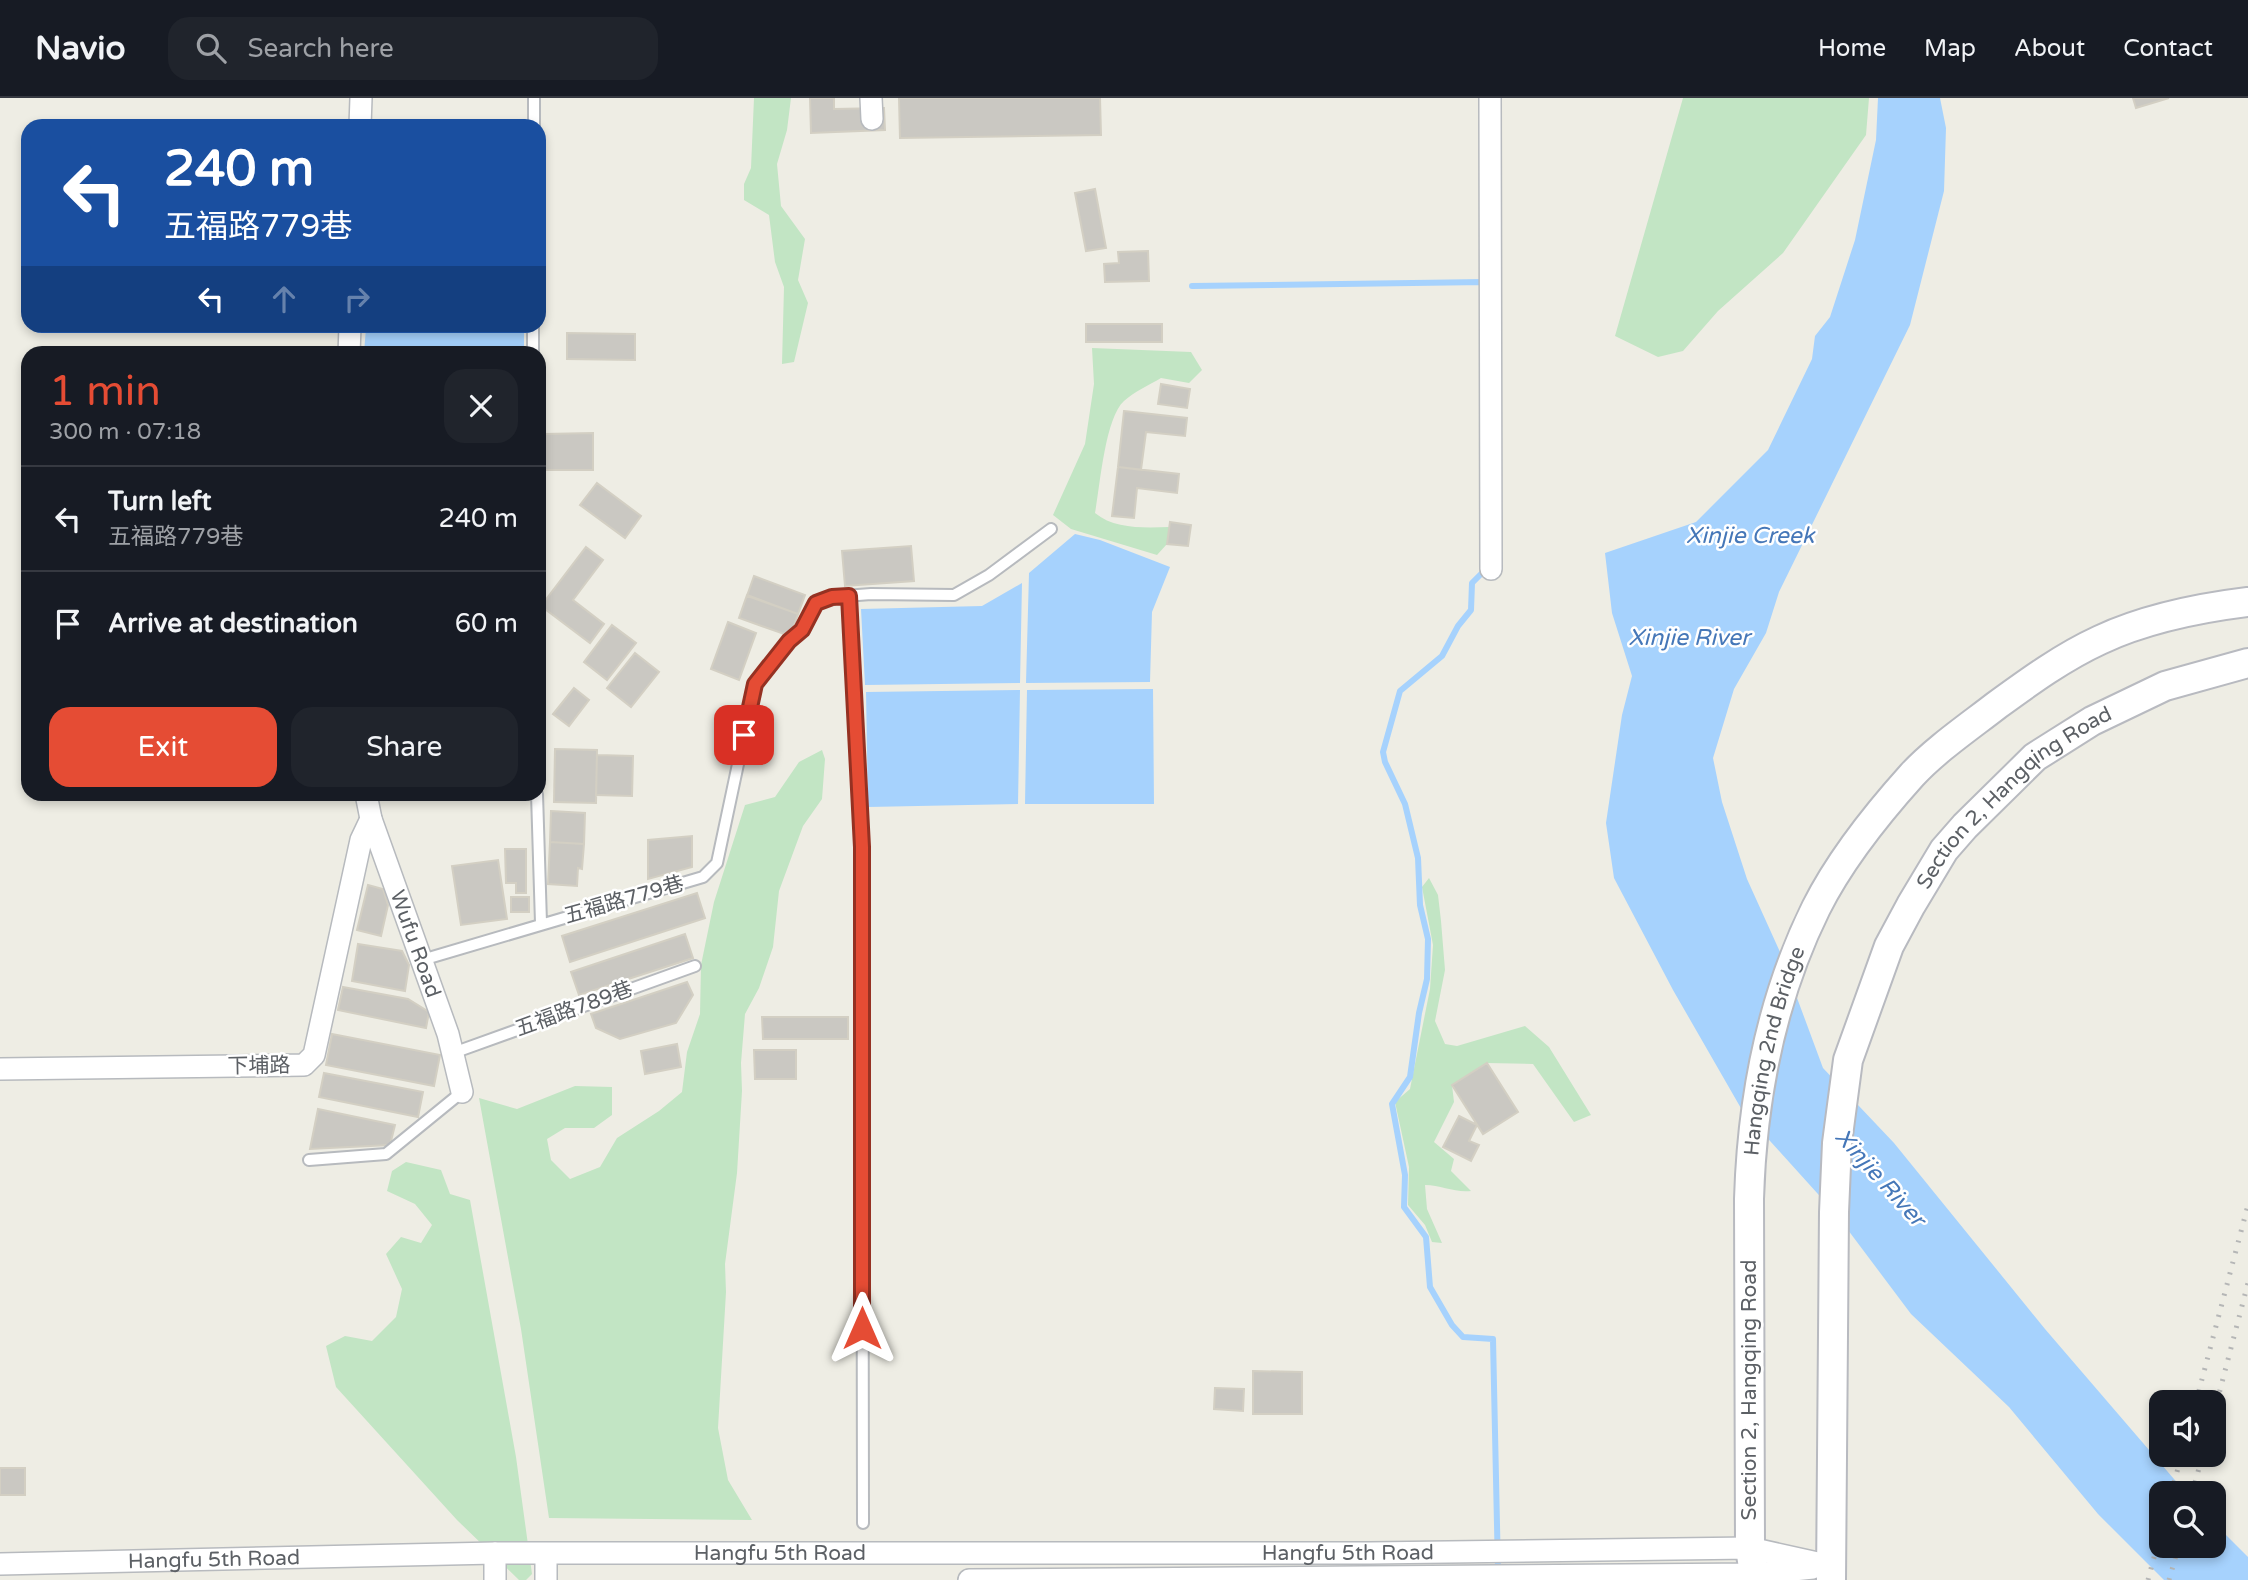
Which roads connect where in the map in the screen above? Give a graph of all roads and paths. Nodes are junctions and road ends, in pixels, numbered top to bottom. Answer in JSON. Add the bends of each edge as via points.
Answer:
{"nodes":[{"id":1,"x":361,"y":98,"type":"edge"},
{"id":2,"x":534,"y":98,"type":"edge"},
{"id":3,"x":1490,"y":98,"type":"edge"},
{"id":4,"x":360,"y":119,"type":"edge"},
{"id":5,"x":534,"y":119,"type":"edge"},
{"id":6,"x":1051,"y":529,"type":"dead end"},
{"id":7,"x":1491,"y":569,"type":"dead end"},
{"id":8,"x":849,"y":596,"type":"junction"},
{"id":9,"x":2248,"y":602,"type":"edge"},
{"id":10,"x":2248,"y":663,"type":"edge"},
{"id":11,"x":367,"y":801,"type":"edge"},
{"id":12,"x":537,"y":801,"type":"edge"},
{"id":13,"x":371,"y":819,"type":"junction"},
{"id":14,"x":541,"y":923,"type":"junction"},
{"id":15,"x":422,"y":960,"type":"junction"},
{"id":16,"x":695,"y":966,"type":"dead end"},
{"id":17,"x":453,"y":1053,"type":"junction"},
{"id":18,"x":0,"y":1069,"type":"edge"},
{"id":19,"x":462,"y":1092,"type":"joint"},
{"id":20,"x":309,"y":1160,"type":"dead end"},
{"id":21,"x":1749,"y":1199,"type":"joint"},
{"id":22,"x":863,"y":1523,"type":"dead end"},
{"id":23,"x":495,"y":1553,"type":"junction"},
{"id":24,"x":1359,"y":1553,"type":"junction"},
{"id":25,"x":546,"y":1554,"type":"junction"},
{"id":26,"x":0,"y":1564,"type":"edge"},
{"id":27,"x":1754,"y":1567,"type":"edge"},
{"id":28,"x":1831,"y":1573,"type":"edge"},
{"id":29,"x":1359,"y":1579,"type":"edge"},
{"id":30,"x":495,"y":1580,"type":"edge"},
{"id":31,"x":546,"y":1580,"type":"edge"},
{"id":32,"x":969,"y":1580,"type":"edge"}],
"edges":[{"from":1,"to":4,"type":"street"},
{"from":2,"to":5,"type":"lane"},
{"from":3,"to":7,"type":"street"},
{"from":6,"to":8,"type":"lane","name":"五福路779巷","via":[[954,595]]},
{"from":8,"to":14,"type":"lane","name":"五福路779巷","via":[[816,603],[802,630],[755,684],[717,863],[703,877]]},
{"from":8,"to":22,"type":"lane","via":[[862,847]]},
{"from":9,"to":21,"type":"street","name":"Hangqing 2nd Bridge","via":[[2158,619],[2101,640],[2036,677],[1913,773],[1833,878],[1784,985],[1760,1074]]},
{"from":10,"to":28,"type":"street","name":"Section 2, Hangqing Road","via":[[2165,686],[2092,721],[2035,757],[1944,850],[1889,946],[1848,1060],[1837,1143]]},
{"from":11,"to":13,"type":"street","name":"Wufu Road"},
{"from":12,"to":14,"type":"lane"},
{"from":13,"to":15,"type":"street","name":"Wufu Road"},
{"from":13,"to":18,"type":"street","name":"下埔路","via":[[361,840],[314,1055],[304,1065]]},
{"from":14,"to":15,"type":"lane","name":"五福路779巷"},
{"from":15,"to":17,"type":"street","name":"Wufu Road"},
{"from":16,"to":17,"type":"lane","name":"五福路789巷"},
{"from":17,"to":19,"type":"street","name":"Wufu Road"},
{"from":19,"to":20,"type":"lane","via":[[386,1154]]},
{"from":21,"to":27,"type":"street","name":"Section 2, Hangqing Road"},
{"from":23,"to":25,"type":"street","name":"Hangfu 5th Road"},
{"from":23,"to":26,"type":"street","name":"Hangfu 5th Road"},
{"from":23,"to":30,"type":"street"},
{"from":24,"to":25,"type":"street","name":"Hangfu 5th Road"},
{"from":24,"to":27,"type":"street","name":"Hangfu 5th Road"},
{"from":24,"to":29,"type":"street"},
{"from":25,"to":31,"type":"street"},
{"from":27,"to":28,"type":"street","name":"Hangfu 5th Road"},
{"from":27,"to":29,"type":"street","name":"Hangfu 5th Road"},
{"from":29,"to":32,"type":"street","name":"Hangfu 5th Road"}]}
